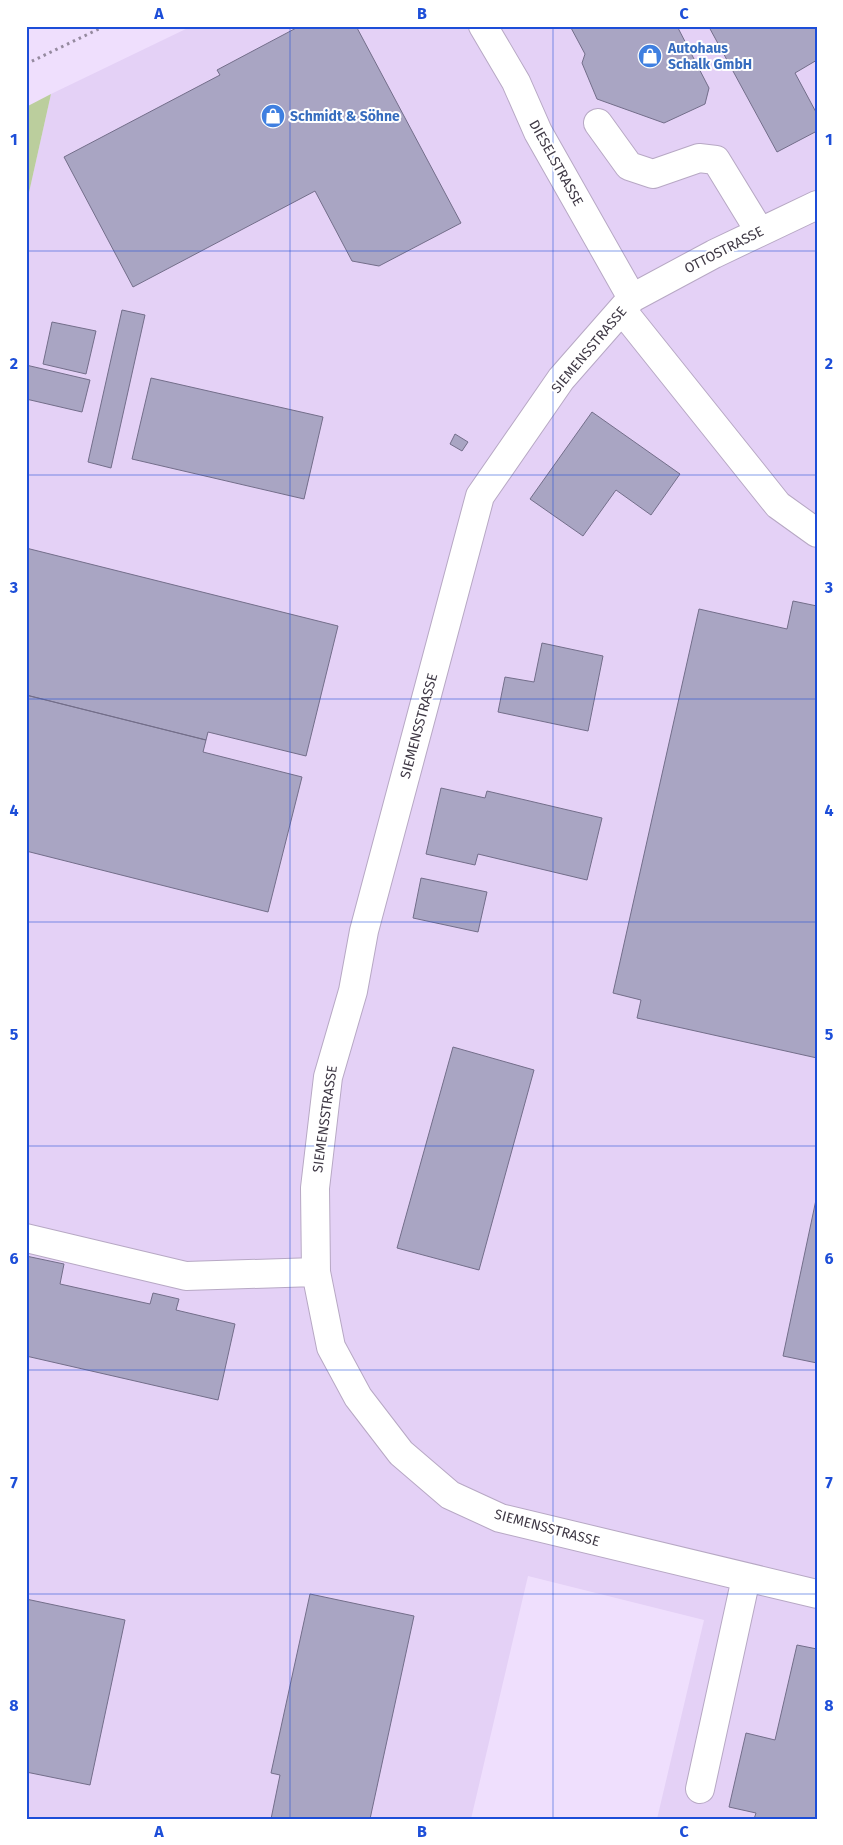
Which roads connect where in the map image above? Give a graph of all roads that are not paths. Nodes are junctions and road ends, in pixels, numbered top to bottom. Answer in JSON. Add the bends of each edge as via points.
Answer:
{"nodes":[{"id":1,"x":483,"y":26,"type":"edge"},
{"id":2,"x":598,"y":124,"type":"dead end"},
{"id":3,"x":817,"y":205,"type":"edge"},
{"id":4,"x":760,"y":232,"type":"junction"},
{"id":5,"x":628,"y":304,"type":"junction"},
{"id":6,"x":817,"y":533,"type":"edge"},
{"id":7,"x":26,"y":1238,"type":"edge"},
{"id":8,"x":316,"y":1272,"type":"junction"},
{"id":9,"x":746,"y":1578,"type":"junction"},
{"id":10,"x":817,"y":1594,"type":"edge"},
{"id":11,"x":700,"y":1788,"type":"dead end"}],
"edges":[{"from":1,"to":5,"type":"street","name":"DIESELSTRASSE","via":[[516,82],[538,132]]},
{"from":2,"to":4,"type":"street","via":[[629,166],[653,174],[699,158],[716,160]]},
{"from":3,"to":4,"type":"street","name":"OTTOSTRASSE"},
{"from":4,"to":5,"type":"street","name":"OTTOSTRASSE","via":[[714,254]]},
{"from":5,"to":6,"type":"street","name":"DIESELSTRASSE","via":[[778,505]]},
{"from":5,"to":8,"type":"street","name":"SIEMENSSTRASSE","via":[[561,379],[480,496],[328,1077],[315,1188]]},
{"from":7,"to":8,"type":"street","via":[[186,1276]]},
{"from":8,"to":9,"type":"street","name":"SIEMENSSTRASSE","via":[[331,1347],[358,1398],[401,1453],[450,1495],[500,1518]]},
{"from":9,"to":10,"type":"street","name":"SIEMENSSTRASSE"},
{"from":9,"to":11,"type":"street"}]}
